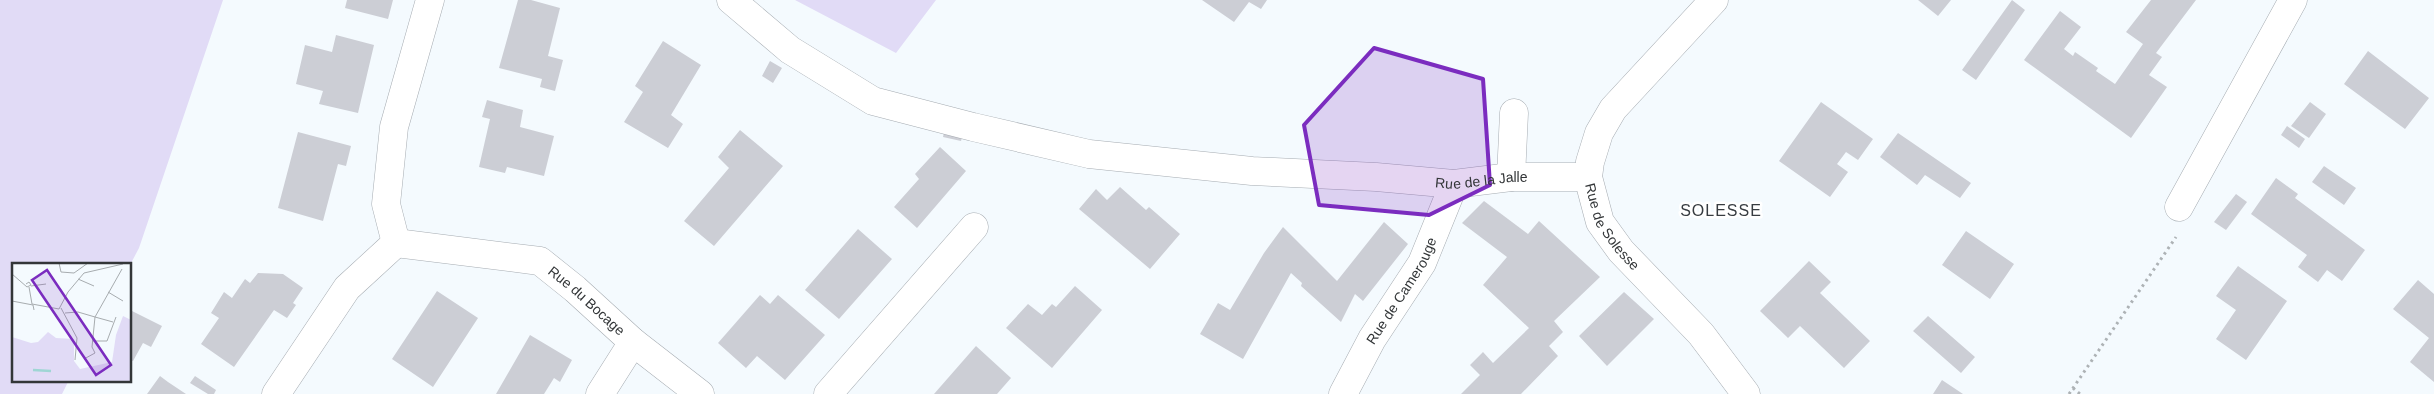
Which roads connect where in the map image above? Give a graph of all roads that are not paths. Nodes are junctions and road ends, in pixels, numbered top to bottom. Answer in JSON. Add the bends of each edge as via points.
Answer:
{"nodes":[{"id":1,"x":430,"y":0,"type":"edge"},
{"id":2,"x":731,"y":0,"type":"edge"},
{"id":3,"x":1714,"y":0,"type":"edge"},
{"id":4,"x":2293,"y":0,"type":"edge"},
{"id":5,"x":1514,"y":114,"type":"dead end"},
{"id":6,"x":1511,"y":177,"type":"junction"},
{"id":7,"x":1588,"y":177,"type":"junction"},
{"id":8,"x":1454,"y":184,"type":"junction"},
{"id":9,"x":2179,"y":207,"type":"dead end"},
{"id":10,"x":974,"y":227,"type":"dead end"},
{"id":11,"x":396,"y":243,"type":"junction"},
{"id":12,"x":633,"y":342,"type":"junction"},
{"id":13,"x":276,"y":394,"type":"edge"},
{"id":14,"x":600,"y":394,"type":"edge"},
{"id":15,"x":700,"y":394,"type":"edge"},
{"id":16,"x":828,"y":394,"type":"edge"},
{"id":17,"x":1343,"y":394,"type":"edge"},
{"id":18,"x":1746,"y":394,"type":"edge"}],
"edges":[{"from":1,"to":11,"type":"street","via":[[394,127],[386,204]]},
{"from":2,"to":8,"type":"street","name":"Rue de la Jalle","via":[[790,50],[873,101],[973,127],[1089,154],[1252,171]]},
{"from":3,"to":7,"type":"street","name":"Rue de Solesse","via":[[1613,109],[1599,133]]},
{"from":4,"to":9,"type":"street"},
{"from":5,"to":6,"type":"street"},
{"from":6,"to":7,"type":"street","name":"Rue de la Jalle"},
{"from":6,"to":8,"type":"street","name":"Rue de la Jalle"},
{"from":7,"to":18,"type":"street","name":"Rue de Solesse","via":[[1600,222],[1610,236],[1701,334]]},
{"from":8,"to":17,"type":"street","name":"Rue de Camerouge","via":[[1422,263],[1372,339]]},
{"from":10,"to":16,"type":"street"},
{"from":11,"to":12,"type":"street","name":"Rue du Bocage","via":[[540,261]]},
{"from":11,"to":13,"type":"street","via":[[347,288]]},
{"from":12,"to":14,"type":"street"},
{"from":12,"to":15,"type":"street","name":"Rue du Bocage"}]}
